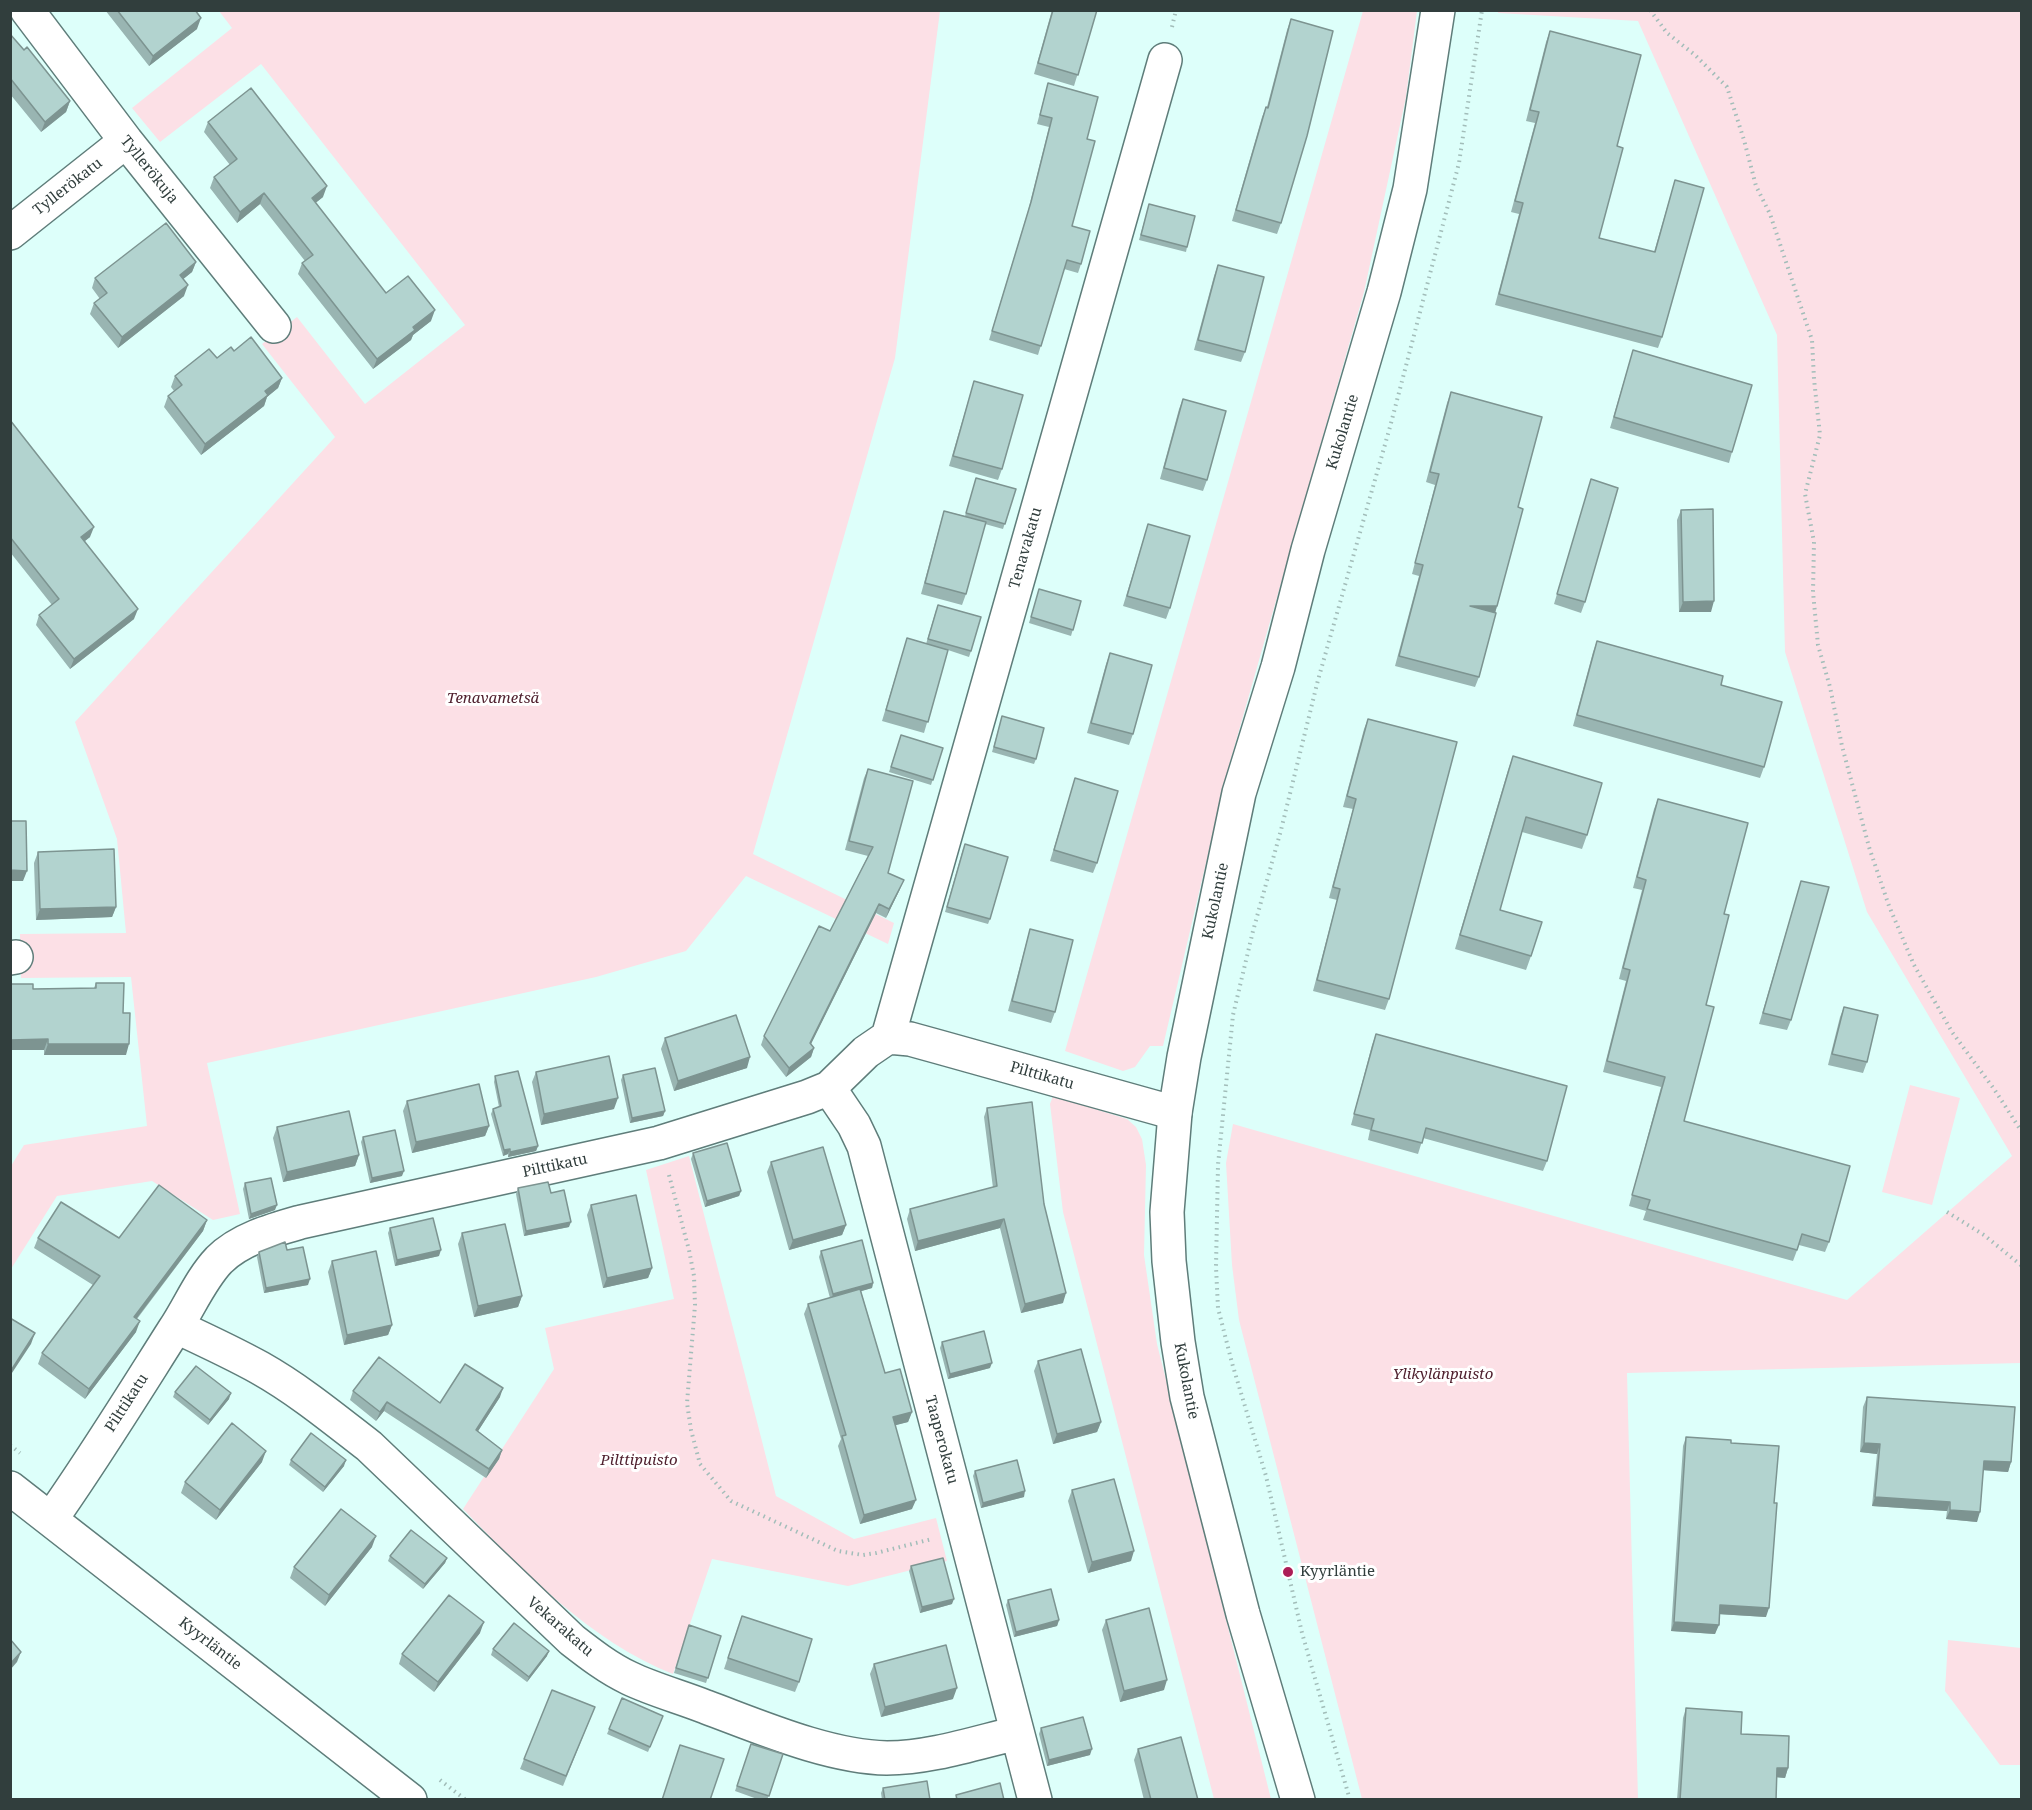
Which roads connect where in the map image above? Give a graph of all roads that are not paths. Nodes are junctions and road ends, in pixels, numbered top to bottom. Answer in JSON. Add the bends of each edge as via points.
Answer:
{"nodes":[{"id":1,"x":27,"y":10,"type":"edge"},
{"id":2,"x":1438,"y":10,"type":"edge"},
{"id":3,"x":1165,"y":60,"type":"dead end"},
{"id":4,"x":126,"y":141,"type":"junction"},
{"id":5,"x":10,"y":233,"type":"edge"},
{"id":6,"x":274,"y":326,"type":"dead end"},
{"id":7,"x":888,"y":1037,"type":"junction"},
{"id":8,"x":830,"y":1088,"type":"junction"},
{"id":9,"x":1175,"y":1113,"type":"junction"},
{"id":10,"x":177,"y":1327,"type":"junction"},
{"id":11,"x":10,"y":1488,"type":"edge"},
{"id":12,"x":51,"y":1519,"type":"junction"},
{"id":13,"x":1017,"y":1733,"type":"junction"},
{"id":14,"x":410,"y":1800,"type":"edge"},
{"id":15,"x":1035,"y":1800,"type":"edge"},
{"id":16,"x":1298,"y":1800,"type":"edge"}],
"edges":[{"from":1,"to":4,"type":"street","name":"Tyllerökuja"},
{"from":2,"to":9,"type":"street","name":"Kukolantie","via":[[1410,189],[1278,667],[1239,793]]},
{"from":3,"to":7,"type":"street","name":"Tenavakatu"},
{"from":4,"to":5,"type":"street","name":"Tyllerökatu"},
{"from":4,"to":6,"type":"street","name":"Tyllerökuja"},
{"from":7,"to":8,"type":"street","name":"Pilttikatu","via":[[866,1052]]},
{"from":7,"to":9,"type":"street","name":"Pilttikatu","via":[[910,1039]]},
{"from":8,"to":10,"type":"street","name":"Pilttikatu","via":[[659,1143],[263,1233],[219,1260]]},
{"from":8,"to":13,"type":"street","name":"Taaperokatu","via":[[864,1146]]},
{"from":9,"to":16,"type":"street","name":"Kukolantie","via":[[1167,1212],[1170,1273],[1187,1397],[1243,1614]]},
{"from":10,"to":12,"type":"street","name":"Pilttikatu"},
{"from":10,"to":13,"type":"street","name":"Vekarakatu","via":[[261,1369],[369,1446],[572,1640],[630,1679],[770,1730],[859,1755],[914,1756]]},
{"from":11,"to":12,"type":"street","name":"Kyyrläntie"},
{"from":12,"to":14,"type":"street","name":"Kyyrläntie"},
{"from":13,"to":15,"type":"street","name":"Taaperokatu"}]}
